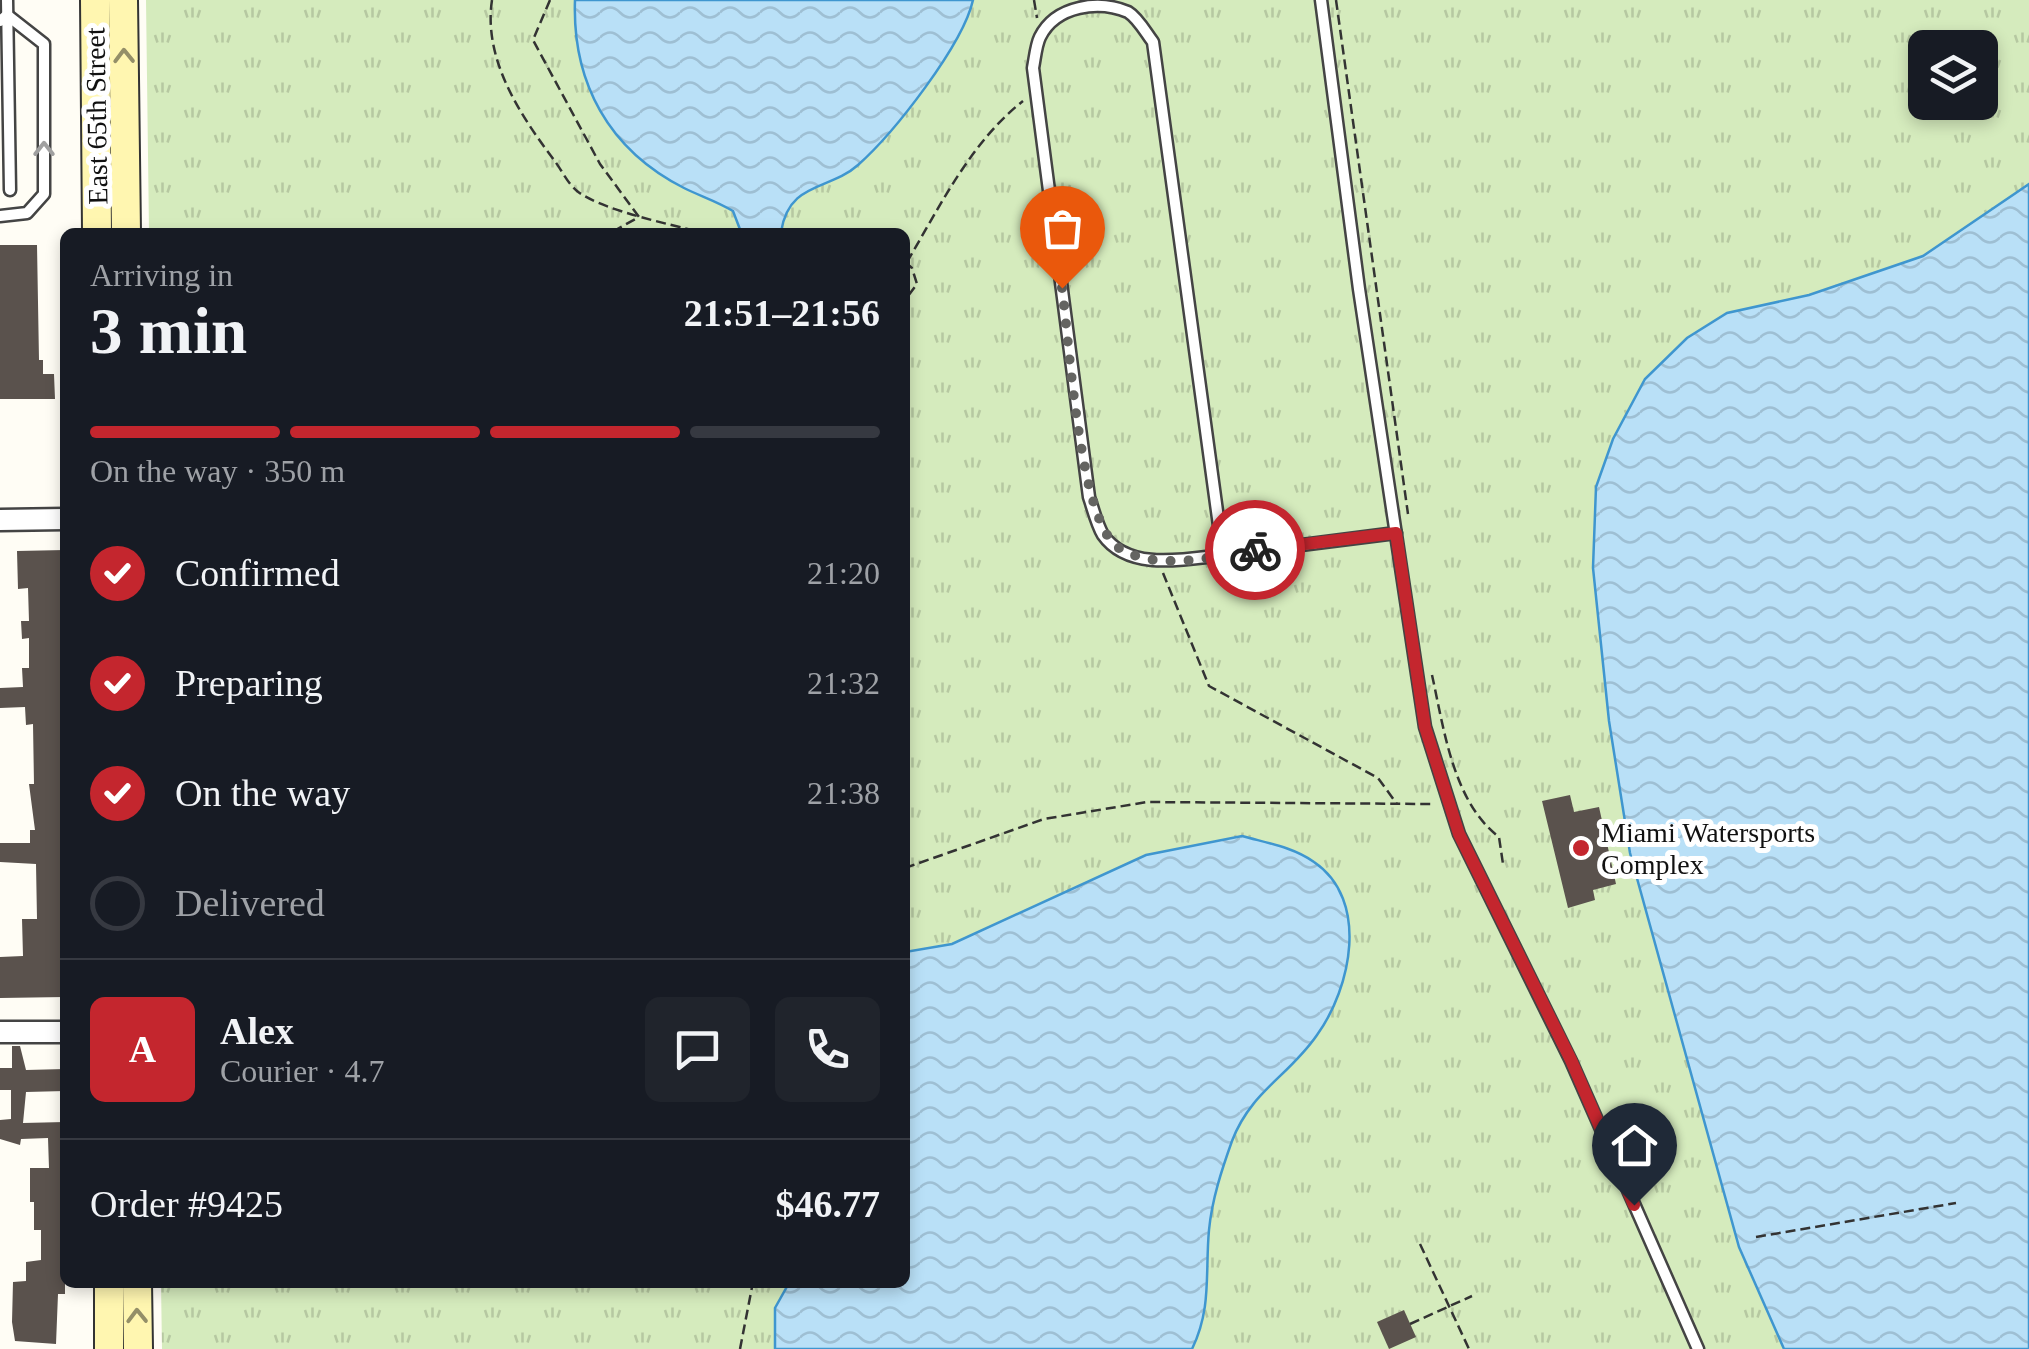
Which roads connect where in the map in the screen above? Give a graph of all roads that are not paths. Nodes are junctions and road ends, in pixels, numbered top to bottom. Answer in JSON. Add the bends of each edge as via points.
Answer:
{"nodes":[{"id":1,"x":8,"y":0,"type":"edge"},
{"id":2,"x":95,"y":0,"type":"edge"},
{"id":3,"x":124,"y":0,"type":"edge"},
{"id":4,"x":1321,"y":0,"type":"edge"},
{"id":5,"x":4,"y":18,"type":"edge"},
{"id":6,"x":10,"y":190,"type":"dead end"},
{"id":7,"x":0,"y":216,"type":"edge"},
{"id":8,"x":98,"y":228,"type":"edge"},
{"id":9,"x":126,"y":228,"type":"edge"},
{"id":10,"x":60,"y":519,"type":"edge"},
{"id":11,"x":0,"y":520,"type":"edge"},
{"id":12,"x":1396,"y":533,"type":"junction"},
{"id":13,"x":1223,"y":555,"type":"junction"},
{"id":14,"x":0,"y":1032,"type":"edge"},
{"id":15,"x":60,"y":1032,"type":"edge"},
{"id":16,"x":108,"y":1288,"type":"edge"},
{"id":17,"x":137,"y":1288,"type":"edge"},
{"id":18,"x":109,"y":1349,"type":"edge"},
{"id":19,"x":138,"y":1349,"type":"edge"},
{"id":20,"x":1698,"y":1349,"type":"edge"}],
"edges":[{"from":1,"to":5,"type":"lane"},
{"from":2,"to":8,"type":"main road","name":"East 65th Street"},
{"from":9,"to":3,"type":"main road","name":"East 65th Street","one_way":true},
{"from":4,"to":12,"type":"lane"},
{"from":5,"to":6,"type":"lane"},
{"from":7,"to":5,"type":"lane","one_way":true,"via":[[26,213],[44,194],[44,44]]},
{"from":10,"to":11,"type":"street"},
{"from":12,"to":13,"type":"lane"},
{"from":12,"to":20,"type":"lane","via":[[1425,727],[1459,834],[1571,1060]]},
{"from":13,"to":13,"type":"lane","via":[[1153,42],[1130,12],[1080,2],[1057,15],[1040,38],[1034,68],[1089,498],[1103,534],[1119,548],[1158,562]]},
{"from":14,"to":15,"type":"street"},
{"from":16,"to":18,"type":"main road"},
{"from":19,"to":17,"type":"main road","one_way":true}]}
